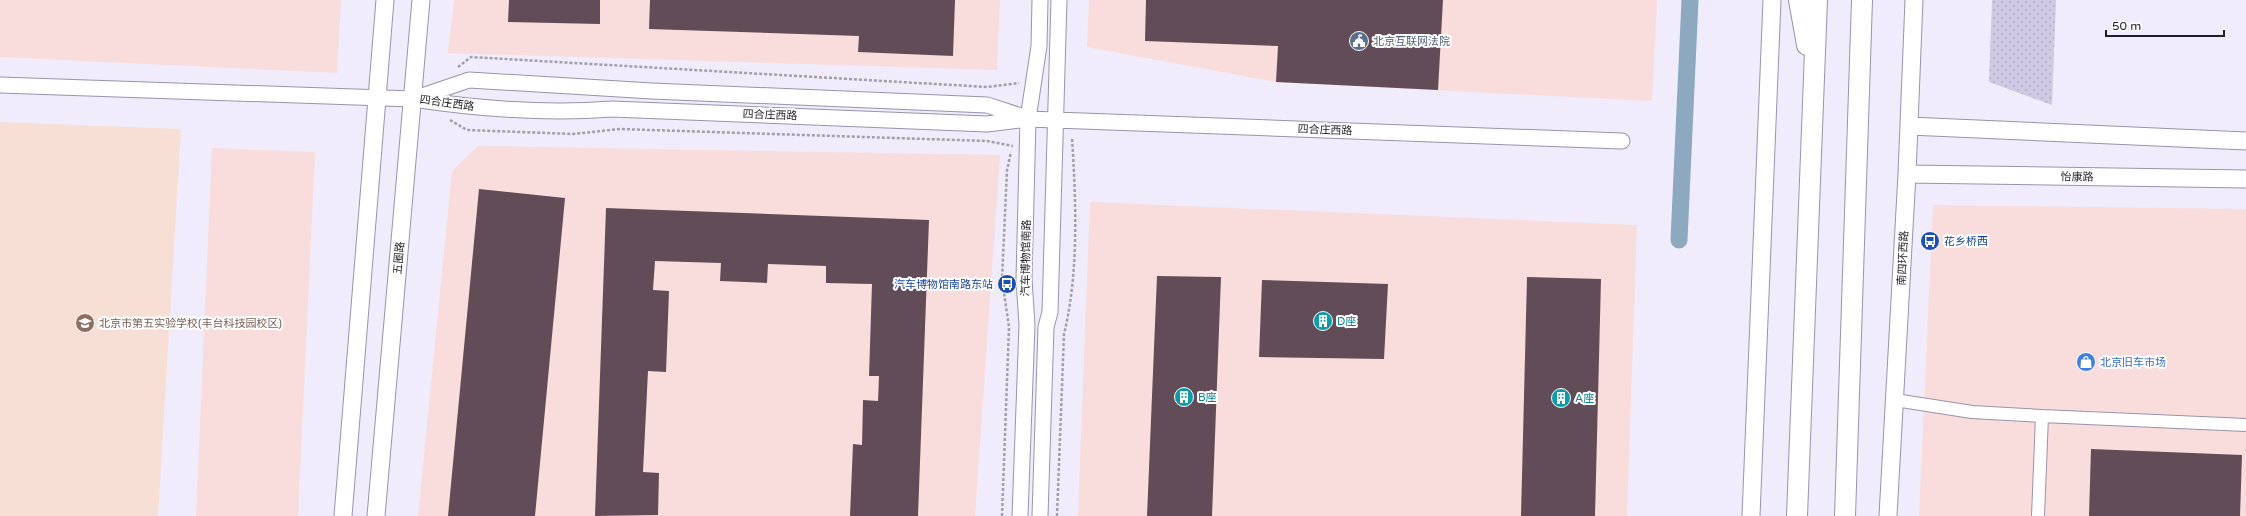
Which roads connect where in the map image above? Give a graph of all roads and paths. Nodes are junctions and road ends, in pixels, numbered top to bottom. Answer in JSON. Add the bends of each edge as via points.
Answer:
{"nodes":[{"id":1,"x":385,"y":0,"type":"edge"},
{"id":2,"x":421,"y":0,"type":"edge"},
{"id":3,"x":1040,"y":0,"type":"edge"},
{"id":4,"x":1059,"y":0,"type":"edge"},
{"id":5,"x":1772,"y":0,"type":"edge"},
{"id":6,"x":1799,"y":0,"type":"edge"},
{"id":7,"x":1817,"y":0,"type":"edge"},
{"id":8,"x":1862,"y":0,"type":"edge"},
{"id":9,"x":1914,"y":0,"type":"edge"},
{"id":10,"x":451,"y":71,"type":"dead end"},
{"id":11,"x":1034,"y":81,"type":"junction"},
{"id":12,"x":0,"y":85,"type":"edge"},
{"id":13,"x":1813,"y":87,"type":"junction"},
{"id":14,"x":376,"y":98,"type":"junction"},
{"id":15,"x":413,"y":99,"type":"junction"},
{"id":16,"x":447,"y":118,"type":"dead end"},
{"id":17,"x":1028,"y":119,"type":"junction"},
{"id":18,"x":1056,"y":120,"type":"junction"},
{"id":19,"x":1909,"y":126,"type":"junction"},
{"id":20,"x":1622,"y":141,"type":"dead end"},
{"id":21,"x":2246,"y":141,"type":"edge"},
{"id":22,"x":1907,"y":174,"type":"junction"},
{"id":23,"x":2246,"y":179,"type":"edge"},
{"id":24,"x":1895,"y":400,"type":"junction"},
{"id":25,"x":2042,"y":416,"type":"junction"},
{"id":26,"x":2246,"y":425,"type":"edge"},
{"id":27,"x":343,"y":516,"type":"edge"},
{"id":28,"x":376,"y":516,"type":"edge"},
{"id":29,"x":1002,"y":516,"type":"edge"},
{"id":30,"x":1020,"y":516,"type":"edge"},
{"id":31,"x":1040,"y":516,"type":"edge"},
{"id":32,"x":1752,"y":516,"type":"edge"},
{"id":33,"x":1797,"y":516,"type":"edge"},
{"id":34,"x":1845,"y":516,"type":"edge"},
{"id":35,"x":1888,"y":516,"type":"edge"},
{"id":36,"x":2038,"y":516,"type":"edge"}],
"edges":[{"from":1,"to":14,"type":"main road"},
{"from":2,"to":15,"type":"main road","name":"五圈路"},
{"from":3,"to":11,"type":"street","name":"汽车博物馆南路","via":[[1039,46]]},
{"from":4,"to":18,"type":"street"},
{"from":5,"to":32,"type":"main road"},
{"from":6,"to":13,"type":"highway"},
{"from":7,"to":13,"type":"highway"},
{"from":8,"to":34,"type":"highway"},
{"from":9,"to":19,"type":"main road","name":"南四环西路"},
{"from":10,"to":11,"type":"path","via":[[471,58],[987,87]]},
{"from":11,"to":17,"type":"street","name":"汽车博物馆南路"},
{"from":12,"to":14,"type":"street"},
{"from":13,"to":33,"type":"highway"},
{"from":14,"to":15,"type":"street"},
{"from":14,"to":27,"type":"main road"},
{"from":15,"to":17,"type":"street","name":"四合庄西路","via":[[467,107],[570,112],[612,109],[987,124]]},
{"from":15,"to":17,"type":"street","name":"四合庄西路","via":[[469,80],[652,91],[987,104]]},
{"from":15,"to":28,"type":"main road","name":"五圈路"},
{"from":16,"to":29,"type":"path","via":[[467,130],[573,134],[628,129],[987,141],[1012,146],[1007,170],[1002,279],[1009,327]]},
{"from":17,"to":18,"type":"street","name":"四合庄西路"},
{"from":17,"to":30,"type":"street","name":"汽车博物馆南路","via":[[1024,279],[1027,325]]},
{"from":18,"to":20,"type":"street","name":"四合庄西路"},
{"from":18,"to":31,"type":"street"},
{"from":19,"to":21,"type":"main road"},
{"from":19,"to":22,"type":"main road","name":"南四环西路"},
{"from":22,"to":23,"type":"main road","name":"怡康路"},
{"from":22,"to":24,"type":"main road","name":"南四环西路"},
{"from":24,"to":25,"type":"street","via":[[1972,412]]},
{"from":24,"to":35,"type":"main road","name":"南四环西路"},
{"from":25,"to":26,"type":"street"},
{"from":25,"to":36,"type":"street"}]}
